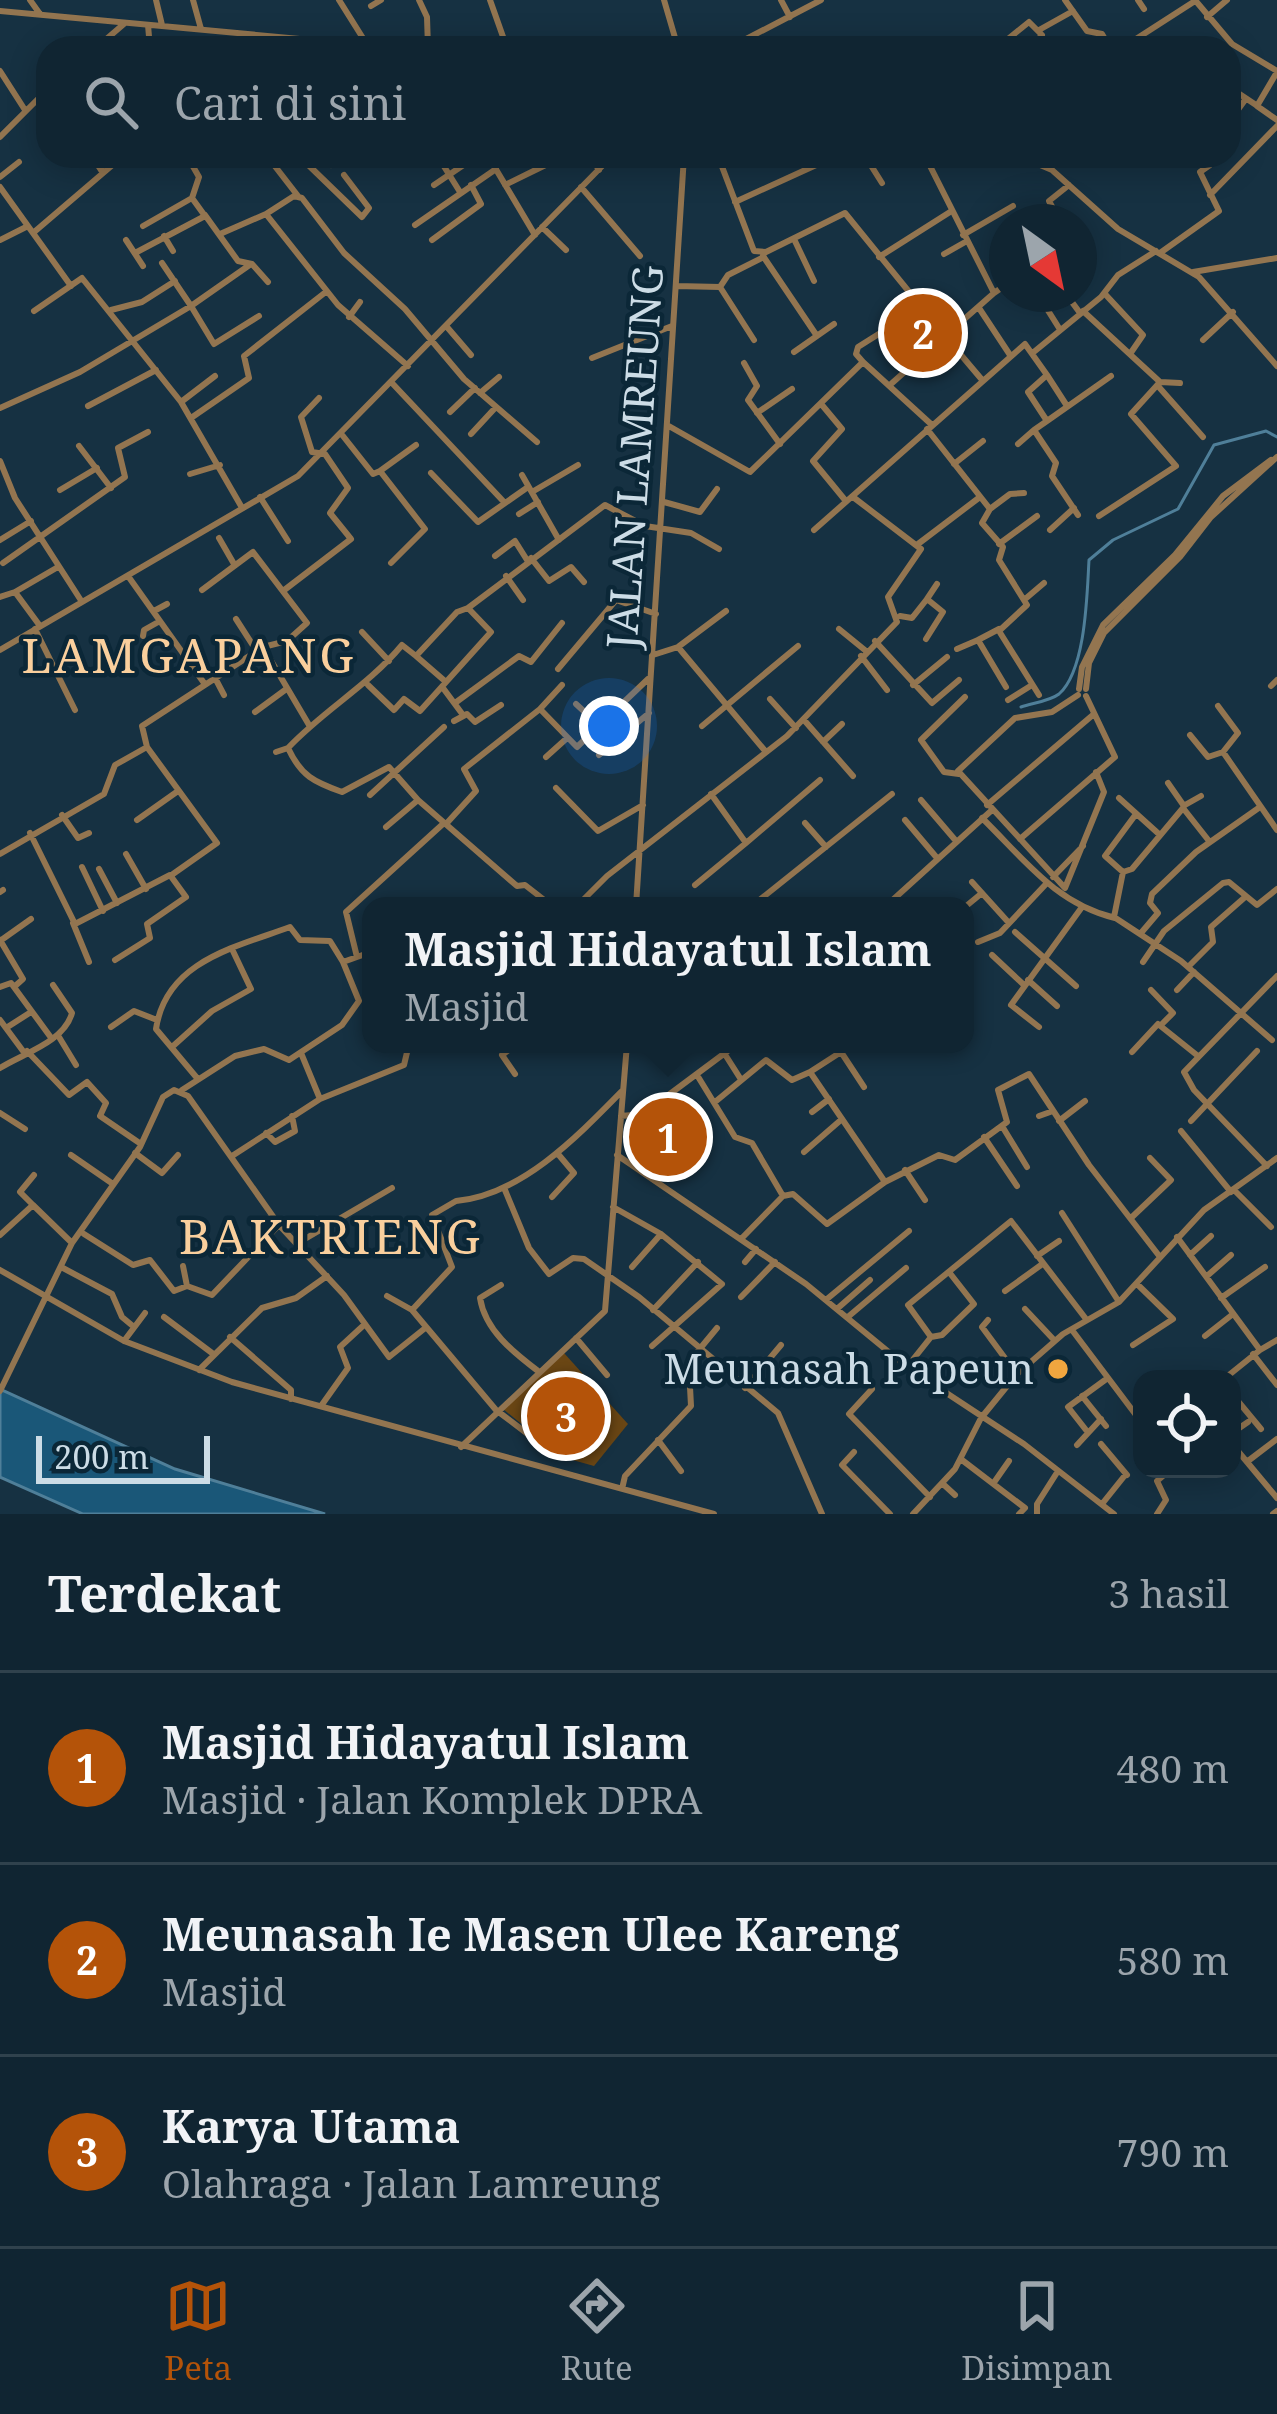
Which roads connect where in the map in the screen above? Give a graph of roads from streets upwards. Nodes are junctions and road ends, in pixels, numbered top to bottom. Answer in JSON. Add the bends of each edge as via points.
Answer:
{"nodes":[{"id":1,"x":30,"y":0,"type":"edge"},
{"id":2,"x":156,"y":0,"type":"edge"},
{"id":3,"x":193,"y":0,"type":"edge"},
{"id":4,"x":339,"y":0,"type":"edge"},
{"id":5,"x":381,"y":0,"type":"edge"},
{"id":6,"x":419,"y":0,"type":"edge"},
{"id":7,"x":490,"y":0,"type":"edge"},
{"id":8,"x":664,"y":0,"type":"edge"},
{"id":9,"x":781,"y":0,"type":"edge"},
{"id":10,"x":821,"y":0,"type":"edge"},
{"id":11,"x":1065,"y":0,"type":"edge"},
{"id":12,"x":1138,"y":0,"type":"edge"},
{"id":13,"x":1195,"y":0,"type":"edge"},
{"id":14,"x":1227,"y":0,"type":"edge"},
{"id":15,"x":371,"y":6,"type":"dead end"},
{"id":16,"x":1144,"y":9,"type":"dead end"},
{"id":17,"x":0,"y":11,"type":"edge"},
{"id":18,"x":1072,"y":11,"type":"junction"},
{"id":19,"x":40,"y":14,"type":"junction"},
{"id":20,"x":790,"y":17,"type":"junction"},
{"id":21,"x":1207,"y":17,"type":"junction"},
{"id":22,"x":125,"y":23,"type":"junction"},
{"id":23,"x":148,"y":25,"type":"junction"},
{"id":24,"x":162,"y":25,"type":"junction"},
{"id":25,"x":201,"y":28,"type":"junction"},
{"id":26,"x":1038,"y":31,"type":"junction"},
{"id":27,"x":110,"y":36,"type":"edge"},
{"id":28,"x":149,"y":36,"type":"edge"},
{"id":29,"x":289,"y":36,"type":"edge"},
{"id":30,"x":362,"y":36,"type":"edge"},
{"id":31,"x":428,"y":36,"type":"edge"},
{"id":32,"x":503,"y":36,"type":"edge"},
{"id":33,"x":674,"y":36,"type":"edge"},
{"id":34,"x":753,"y":36,"type":"edge"},
{"id":35,"x":1012,"y":36,"type":"edge"},
{"id":36,"x":1041,"y":36,"type":"edge"},
{"id":37,"x":1091,"y":36,"type":"edge"},
{"id":38,"x":1140,"y":36,"type":"edge"},
{"id":39,"x":1227,"y":36,"type":"edge"},
{"id":40,"x":1241,"y":50,"type":"edge"},
{"id":41,"x":0,"y":71,"type":"edge"},
{"id":42,"x":1277,"y":72,"type":"edge"},
{"id":43,"x":1241,"y":97,"type":"edge"},
{"id":44,"x":36,"y":100,"type":"edge"},
{"id":45,"x":1245,"y":100,"type":"junction"},
{"id":46,"x":1241,"y":106,"type":"edge"},
{"id":47,"x":1257,"y":106,"type":"junction"},
{"id":48,"x":25,"y":110,"type":"junction"},
{"id":49,"x":1277,"y":123,"type":"edge"},
{"id":50,"x":0,"y":137,"type":"edge"},
{"id":51,"x":19,"y":162,"type":"dead end"},
{"id":52,"x":1241,"y":162,"type":"edge"},
{"id":53,"x":100,"y":168,"type":"edge"},
{"id":54,"x":109,"y":168,"type":"edge"},
{"id":55,"x":194,"y":168,"type":"edge"},
{"id":56,"x":276,"y":168,"type":"edge"},
{"id":57,"x":312,"y":168,"type":"edge"},
{"id":58,"x":445,"y":168,"type":"edge"},
{"id":59,"x":459,"y":168,"type":"edge"},
{"id":60,"x":540,"y":168,"type":"edge"},
{"id":61,"x":683,"y":168,"type":"edge"},
{"id":62,"x":722,"y":168,"type":"edge"},
{"id":63,"x":810,"y":168,"type":"edge"},
{"id":64,"x":873,"y":168,"type":"edge"},
{"id":65,"x":931,"y":168,"type":"edge"},
{"id":66,"x":1050,"y":168,"type":"edge"},
{"id":67,"x":1206,"y":168,"type":"edge"},
{"id":68,"x":1235,"y":168,"type":"edge"},
{"id":69,"x":496,"y":169,"type":"joint"},
{"id":70,"x":599,"y":170,"type":"edge"},
{"id":71,"x":103,"y":173,"type":"junction"},
{"id":72,"x":344,"y":175,"type":"dead end"},
{"id":73,"x":449,"y":175,"type":"junction"},
{"id":74,"x":0,"y":178,"type":"edge"},
{"id":75,"x":882,"y":184,"type":"dead end"},
{"id":76,"x":434,"y":185,"type":"dead end"},
{"id":77,"x":471,"y":185,"type":"junction"},
{"id":78,"x":505,"y":185,"type":"junction"},
{"id":79,"x":1069,"y":185,"type":"junction"},
{"id":80,"x":0,"y":187,"type":"edge"},
{"id":81,"x":581,"y":188,"type":"junction"},
{"id":82,"x":460,"y":192,"type":"junction"},
{"id":83,"x":1210,"y":195,"type":"junction"},
{"id":84,"x":298,"y":196,"type":"junction"},
{"id":85,"x":192,"y":198,"type":"junction"},
{"id":86,"x":735,"y":202,"type":"junction"},
{"id":87,"x":1050,"y":204,"type":"edge"},
{"id":88,"x":950,"y":212,"type":"junction"},
{"id":89,"x":266,"y":214,"type":"junction"},
{"id":90,"x":206,"y":215,"type":"junction"},
{"id":91,"x":989,"y":222,"type":"edge"},
{"id":92,"x":416,"y":225,"type":"dead end"},
{"id":93,"x":542,"y":227,"type":"junction"},
{"id":94,"x":30,"y":230,"type":"junction"},
{"id":95,"x":219,"y":234,"type":"junction"},
{"id":96,"x":535,"y":236,"type":"junction"},
{"id":97,"x":163,"y":237,"type":"junction"},
{"id":98,"x":794,"y":238,"type":"junction"},
{"id":99,"x":965,"y":238,"type":"junction"},
{"id":100,"x":0,"y":240,"type":"edge"},
{"id":101,"x":126,"y":240,"type":"dead end"},
{"id":102,"x":432,"y":240,"type":"dead end"},
{"id":103,"x":566,"y":250,"type":"dead end"},
{"id":104,"x":172,"y":251,"type":"dead end"},
{"id":105,"x":1158,"y":252,"type":"junction"},
{"id":106,"x":135,"y":253,"type":"junction"},
{"id":107,"x":944,"y":254,"type":"dead end"},
{"id":108,"x":763,"y":255,"type":"junction"},
{"id":109,"x":640,"y":256,"type":"dead end"},
{"id":110,"x":879,"y":257,"type":"junction"},
{"id":111,"x":1277,"y":259,"type":"edge"},
{"id":112,"x":163,"y":263,"type":"dead end"},
{"id":113,"x":251,"y":264,"type":"junction"},
{"id":114,"x":143,"y":266,"type":"dead end"},
{"id":115,"x":1193,"y":272,"type":"junction"},
{"id":116,"x":175,"y":281,"type":"junction"},
{"id":117,"x":814,"y":281,"type":"dead end"},
{"id":118,"x":268,"y":282,"type":"dead end"},
{"id":119,"x":989,"y":284,"type":"edge"},
{"id":120,"x":71,"y":286,"type":"junction"},
{"id":121,"x":676,"y":286,"type":"junction"},
{"id":122,"x":720,"y":287,"type":"junction"},
{"id":123,"x":327,"y":291,"type":"junction"},
{"id":124,"x":1105,"y":294,"type":"junction"},
{"id":125,"x":989,"y":298,"type":"edge"},
{"id":126,"x":1097,"y":300,"type":"edge"},
{"id":127,"x":360,"y":302,"type":"dead end"},
{"id":128,"x":191,"y":306,"type":"junction"},
{"id":129,"x":920,"y":308,"type":"junction"},
{"id":130,"x":979,"y":308,"type":"junction"},
{"id":131,"x":111,"y":310,"type":"junction"},
{"id":132,"x":34,"y":311,"type":"dead end"},
{"id":133,"x":1049,"y":312,"type":"edge"},
{"id":134,"x":1082,"y":312,"type":"joint"},
{"id":135,"x":1233,"y":312,"type":"junction"},
{"id":136,"x":259,"y":316,"type":"dead end"},
{"id":137,"x":349,"y":317,"type":"junction"},
{"id":138,"x":834,"y":324,"type":"dead end"},
{"id":139,"x":674,"y":326,"type":"junction"},
{"id":140,"x":447,"y":327,"type":"junction"},
{"id":141,"x":1060,"y":328,"type":"junction"},
{"id":142,"x":817,"y":336,"type":"junction"},
{"id":143,"x":945,"y":336,"type":"junction"},
{"id":144,"x":134,"y":340,"type":"junction"},
{"id":145,"x":754,"y":340,"type":"dead end"},
{"id":146,"x":1203,"y":340,"type":"dead end"},
{"id":147,"x":434,"y":341,"type":"junction"},
{"id":148,"x":1034,"y":351,"type":"junction"},
{"id":149,"x":794,"y":352,"type":"dead end"},
{"id":150,"x":471,"y":355,"type":"dead end"},
{"id":151,"x":1130,"y":355,"type":"junction"},
{"id":152,"x":1011,"y":357,"type":"junction"},
{"id":153,"x":592,"y":358,"type":"dead end"},
{"id":154,"x":863,"y":362,"type":"junction"},
{"id":155,"x":743,"y":363,"type":"dead end"},
{"id":156,"x":408,"y":366,"type":"junction"},
{"id":157,"x":1277,"y":366,"type":"edge"},
{"id":158,"x":156,"y":370,"type":"junction"},
{"id":159,"x":1048,"y":375,"type":"junction"},
{"id":160,"x":215,"y":376,"type":"dead end"},
{"id":161,"x":1111,"y":376,"type":"dead end"},
{"id":162,"x":499,"y":377,"type":"dead end"},
{"id":163,"x":983,"y":381,"type":"junction"},
{"id":164,"x":392,"y":382,"type":"junction"},
{"id":165,"x":1159,"y":383,"type":"junction"},
{"id":166,"x":1180,"y":383,"type":"dead end"},
{"id":167,"x":891,"y":384,"type":"junction"},
{"id":168,"x":792,"y":389,"type":"dead end"},
{"id":169,"x":478,"y":391,"type":"junction"},
{"id":170,"x":319,"y":398,"type":"dead end"},
{"id":171,"x":181,"y":402,"type":"junction"},
{"id":172,"x":822,"y":405,"type":"junction"},
{"id":173,"x":88,"y":406,"type":"dead end"},
{"id":174,"x":1066,"y":406,"type":"junction"},
{"id":175,"x":496,"y":407,"type":"junction"},
{"id":176,"x":0,"y":408,"type":"edge"},
{"id":177,"x":450,"y":412,"type":"dead end"},
{"id":178,"x":757,"y":413,"type":"junction"},
{"id":179,"x":191,"y":418,"type":"junction"},
{"id":180,"x":1047,"y":421,"type":"junction"},
{"id":181,"x":667,"y":425,"type":"junction"},
{"id":182,"x":930,"y":427,"type":"junction"},
{"id":183,"x":1034,"y":430,"type":"junction"},
{"id":184,"x":148,"y":432,"type":"dead end"},
{"id":185,"x":471,"y":434,"type":"dead end"},
{"id":186,"x":343,"y":436,"type":"junction"},
{"id":187,"x":1203,"y":437,"type":"dead end"},
{"id":188,"x":983,"y":441,"type":"dead end"},
{"id":189,"x":537,"y":442,"type":"dead end"},
{"id":190,"x":780,"y":444,"type":"junction"},
{"id":191,"x":1018,"y":445,"type":"dead end"},
{"id":192,"x":80,"y":446,"type":"dead end"},
{"id":193,"x":416,"y":446,"type":"dead end"},
{"id":194,"x":325,"y":454,"type":"junction"},
{"id":195,"x":0,"y":461,"type":"edge"},
{"id":196,"x":954,"y":464,"type":"junction"},
{"id":197,"x":220,"y":465,"type":"junction"},
{"id":198,"x":578,"y":465,"type":"dead end"},
{"id":199,"x":1274,"y":465,"type":"edge"},
{"id":200,"x":97,"y":468,"type":"junction"},
{"id":201,"x":380,"y":471,"type":"junction"},
{"id":202,"x":431,"y":473,"type":"dead end"},
{"id":203,"x":190,"y":474,"type":"dead end"},
{"id":204,"x":522,"y":476,"type":"dead end"},
{"id":205,"x":111,"y":488,"type":"junction"},
{"id":206,"x":530,"y":489,"type":"junction"},
{"id":207,"x":718,"y":489,"type":"dead end"},
{"id":208,"x":60,"y":490,"type":"dead end"},
{"id":209,"x":1024,"y":493,"type":"dead end"},
{"id":210,"x":980,"y":496,"type":"junction"},
{"id":211,"x":260,"y":497,"type":"junction"},
{"id":212,"x":849,"y":498,"type":"junction"},
{"id":213,"x":663,"y":501,"type":"junction"},
{"id":214,"x":504,"y":502,"type":"junction"},
{"id":215,"x":538,"y":502,"type":"junction"},
{"id":216,"x":241,"y":506,"type":"junction"},
{"id":217,"x":990,"y":509,"type":"junction"},
{"id":218,"x":519,"y":514,"type":"dead end"},
{"id":219,"x":1099,"y":516,"type":"dead end"},
{"id":220,"x":1037,"y":517,"type":"dead end"},
{"id":221,"x":31,"y":521,"type":"junction"},
{"id":222,"x":662,"y":527,"type":"junction"},
{"id":223,"x":814,"y":530,"type":"dead end"},
{"id":224,"x":1050,"y":530,"type":"dead end"},
{"id":225,"x":219,"y":538,"type":"dead end"},
{"id":226,"x":42,"y":539,"type":"junction"},
{"id":227,"x":0,"y":540,"type":"edge"},
{"id":228,"x":559,"y":540,"type":"junction"},
{"id":229,"x":288,"y":541,"type":"dead end"},
{"id":230,"x":1000,"y":544,"type":"junction"},
{"id":231,"x":719,"y":549,"type":"dead end"},
{"id":232,"x":919,"y":550,"type":"junction"},
{"id":233,"x":495,"y":556,"type":"dead end"},
{"id":234,"x":529,"y":559,"type":"junction"},
{"id":235,"x":3,"y":563,"type":"dead end"},
{"id":236,"x":392,"y":563,"type":"dead end"},
{"id":237,"x":234,"y":564,"type":"junction"},
{"id":238,"x":59,"y":566,"type":"junction"},
{"id":239,"x":128,"y":576,"type":"junction"},
{"id":240,"x":506,"y":576,"type":"junction"},
{"id":241,"x":584,"y":582,"type":"dead end"},
{"id":242,"x":937,"y":584,"type":"dead end"},
{"id":243,"x":1044,"y":584,"type":"dead end"},
{"id":244,"x":202,"y":590,"type":"dead end"},
{"id":245,"x":283,"y":591,"type":"junction"},
{"id":246,"x":14,"y":592,"type":"junction"},
{"id":247,"x":0,"y":597,"type":"edge"},
{"id":248,"x":927,"y":599,"type":"junction"},
{"id":249,"x":523,"y":600,"type":"dead end"},
{"id":250,"x":1024,"y":600,"type":"junction"},
{"id":251,"x":82,"y":603,"type":"junction"},
{"id":252,"x":167,"y":604,"type":"dead end"},
{"id":253,"x":468,"y":608,"type":"junction"},
{"id":254,"x":154,"y":611,"type":"junction"},
{"id":255,"x":726,"y":611,"type":"dead end"},
{"id":256,"x":656,"y":614,"type":"junction"},
{"id":257,"x":899,"y":615,"type":"junction"},
{"id":258,"x":236,"y":619,"type":"dead end"},
{"id":259,"x":160,"y":621,"type":"junction"},
{"id":260,"x":562,"y":623,"type":"dead end"},
{"id":261,"x":37,"y":627,"type":"junction"},
{"id":262,"x":839,"y":628,"type":"dead end"},
{"id":263,"x":999,"y":629,"type":"junction"},
{"id":264,"x":362,"y":632,"type":"dead end"},
{"id":265,"x":143,"y":636,"type":"dead end"},
{"id":266,"x":926,"y":640,"type":"dead end"},
{"id":267,"x":978,"y":640,"type":"junction"},
{"id":268,"x":875,"y":641,"type":"junction"},
{"id":269,"x":798,"y":646,"type":"dead end"},
{"id":270,"x":678,"y":647,"type":"junction"},
{"id":271,"x":260,"y":648,"type":"junction"},
{"id":272,"x":957,"y":649,"type":"dead end"},
{"id":273,"x":0,"y":650,"type":"edge"},
{"id":274,"x":864,"y":654,"type":"junction"},
{"id":275,"x":652,"y":655,"type":"junction"},
{"id":276,"x":416,"y":656,"type":"junction"},
{"id":277,"x":947,"y":657,"type":"dead end"},
{"id":278,"x":389,"y":661,"type":"junction"},
{"id":279,"x":558,"y":669,"type":"dead end"},
{"id":280,"x":214,"y":676,"type":"junction"},
{"id":281,"x":651,"y":677,"type":"junction"},
{"id":282,"x":958,"y":680,"type":"dead end"},
{"id":283,"x":204,"y":683,"type":"junction"},
{"id":284,"x":368,"y":685,"type":"junction"},
{"id":285,"x":444,"y":685,"type":"junction"},
{"id":286,"x":562,"y":685,"type":"dead end"},
{"id":287,"x":913,"y":685,"type":"junction"},
{"id":288,"x":1032,"y":685,"type":"junction"},
{"id":289,"x":1006,"y":687,"type":"dead end"},
{"id":290,"x":285,"y":690,"type":"junction"},
{"id":291,"x":887,"y":690,"type":"dead end"},
{"id":292,"x":1082,"y":692,"type":"junction"},
{"id":293,"x":224,"y":695,"type":"dead end"},
{"id":294,"x":1039,"y":695,"type":"dead end"},
{"id":295,"x":965,"y":697,"type":"dead end"},
{"id":296,"x":770,"y":699,"type":"dead end"},
{"id":297,"x":1008,"y":700,"type":"dead end"},
{"id":298,"x":455,"y":703,"type":"junction"},
{"id":299,"x":576,"y":704,"type":"dead end"},
{"id":300,"x":501,"y":705,"type":"dead end"},
{"id":301,"x":727,"y":706,"type":"junction"},
{"id":302,"x":1218,"y":706,"type":"dead end"},
{"id":303,"x":540,"y":709,"type":"junction"},
{"id":304,"x":75,"y":710,"type":"dead end"},
{"id":305,"x":255,"y":712,"type":"dead end"},
{"id":306,"x":649,"y":712,"type":"junction"},
{"id":307,"x":1094,"y":714,"type":"junction"},
{"id":308,"x":464,"y":716,"type":"junction"},
{"id":309,"x":804,"y":720,"type":"junction"},
{"id":310,"x":454,"y":721,"type":"dead end"},
{"id":311,"x":842,"y":724,"type":"dead end"},
{"id":312,"x":309,"y":725,"type":"junction"},
{"id":313,"x":702,"y":726,"type":"dead end"},
{"id":314,"x":444,"y":727,"type":"dead end"},
{"id":315,"x":601,"y":727,"type":"junction"},
{"id":316,"x":796,"y":728,"type":"junction"},
{"id":317,"x":1190,"y":735,"type":"dead end"},
{"id":318,"x":566,"y":739,"type":"junction"},
{"id":319,"x":823,"y":742,"type":"junction"},
{"id":320,"x":147,"y":747,"type":"junction"},
{"id":321,"x":288,"y":748,"type":"junction"},
{"id":322,"x":276,"y":752,"type":"dead end"},
{"id":323,"x":766,"y":752,"type":"junction"},
{"id":324,"x":1223,"y":752,"type":"junction"},
{"id":325,"x":599,"y":755,"type":"dead end"},
{"id":326,"x":546,"y":757,"type":"dead end"},
{"id":327,"x":1096,"y":772,"type":"junction"},
{"id":328,"x":959,"y":774,"type":"junction"},
{"id":329,"x":397,"y":776,"type":"junction"},
{"id":330,"x":853,"y":776,"type":"dead end"},
{"id":331,"x":820,"y":780,"type":"dead end"},
{"id":332,"x":1168,"y":783,"type":"dead end"},
{"id":333,"x":556,"y":788,"type":"dead end"},
{"id":334,"x":178,"y":791,"type":"junction"},
{"id":335,"x":711,"y":794,"type":"junction"},
{"id":336,"x":892,"y":794,"type":"dead end"},
{"id":337,"x":370,"y":795,"type":"dead end"},
{"id":338,"x":1201,"y":796,"type":"dead end"},
{"id":339,"x":1119,"y":798,"type":"dead end"},
{"id":340,"x":418,"y":800,"type":"junction"},
{"id":341,"x":921,"y":800,"type":"dead end"},
{"id":342,"x":643,"y":805,"type":"junction"},
{"id":343,"x":990,"y":807,"type":"junction"},
{"id":344,"x":1184,"y":807,"type":"junction"},
{"id":345,"x":1260,"y":807,"type":"junction"},
{"id":346,"x":1136,"y":814,"type":"junction"},
{"id":347,"x":62,"y":815,"type":"junction"},
{"id":348,"x":982,"y":818,"type":"junction"},
{"id":349,"x":137,"y":820,"type":"dead end"},
{"id":350,"x":905,"y":820,"type":"dead end"},
{"id":351,"x":805,"y":823,"type":"dead end"},
{"id":352,"x":445,"y":824,"type":"junction"},
{"id":353,"x":386,"y":827,"type":"dead end"},
{"id":354,"x":1277,"y":830,"type":"edge"},
{"id":355,"x":30,"y":833,"type":"junction"},
{"id":356,"x":89,"y":833,"type":"dead end"},
{"id":357,"x":1160,"y":835,"type":"junction"},
{"id":358,"x":1019,"y":840,"type":"junction"},
{"id":359,"x":956,"y":841,"type":"junction"},
{"id":360,"x":1209,"y":842,"type":"junction"},
{"id":361,"x":746,"y":843,"type":"junction"},
{"id":362,"x":1086,"y":844,"type":"junction"},
{"id":363,"x":826,"y":847,"type":"junction"},
{"id":364,"x":640,"y":853,"type":"junction"},
{"id":365,"x":0,"y":854,"type":"edge"},
{"id":366,"x":126,"y":854,"type":"dead end"},
{"id":367,"x":937,"y":858,"type":"junction"},
{"id":368,"x":82,"y":866,"type":"dead end"},
{"id":369,"x":99,"y":868,"type":"dead end"},
{"id":370,"x":1123,"y":872,"type":"junction"},
{"id":371,"x":173,"y":874,"type":"junction"},
{"id":372,"x":1053,"y":877,"type":"junction"},
{"id":373,"x":972,"y":882,"type":"dead end"},
{"id":374,"x":1046,"y":884,"type":"junction"},
{"id":375,"x":694,"y":885,"type":"dead end"},
{"id":376,"x":146,"y":889,"type":"junction"},
{"id":377,"x":1277,"y":889,"type":"edge"},
{"id":378,"x":982,"y":893,"type":"junction"},
{"id":379,"x":373,"y":897,"type":"edge"},
{"id":380,"x":540,"y":897,"type":"edge"},
{"id":381,"x":588,"y":897,"type":"edge"},
{"id":382,"x":637,"y":897,"type":"edge"},
{"id":383,"x":763,"y":897,"type":"edge"},
{"id":384,"x":896,"y":897,"type":"edge"},
{"id":385,"x":1244,"y":898,"type":"junction"},
{"id":386,"x":974,"y":900,"type":"edge"},
{"id":387,"x":117,"y":903,"type":"junction"},
{"id":388,"x":362,"y":905,"type":"edge"},
{"id":389,"x":1082,"y":907,"type":"junction"},
{"id":390,"x":103,"y":911,"type":"junction"},
{"id":391,"x":1115,"y":918,"type":"junction"},
{"id":392,"x":31,"y":919,"type":"dead end"},
{"id":393,"x":73,"y":920,"type":"junction"},
{"id":394,"x":1009,"y":923,"type":"junction"},
{"id":395,"x":1016,"y":932,"type":"dead end"},
{"id":396,"x":1141,"y":933,"type":"junction"},
{"id":397,"x":0,"y":941,"type":"edge"},
{"id":398,"x":979,"y":942,"type":"dead end"},
{"id":399,"x":1155,"y":942,"type":"junction"},
{"id":400,"x":232,"y":950,"type":"junction"},
{"id":401,"x":362,"y":955,"type":"edge"},
{"id":402,"x":992,"y":955,"type":"dead end"},
{"id":403,"x":357,"y":957,"type":"junction"},
{"id":404,"x":1042,"y":958,"type":"junction"},
{"id":405,"x":115,"y":960,"type":"dead end"},
{"id":406,"x":89,"y":962,"type":"dead end"},
{"id":407,"x":343,"y":962,"type":"junction"},
{"id":408,"x":1143,"y":962,"type":"dead end"},
{"id":409,"x":1191,"y":969,"type":"junction"},
{"id":410,"x":1277,"y":976,"type":"edge"},
{"id":411,"x":1026,"y":983,"type":"junction"},
{"id":412,"x":53,"y":985,"type":"dead end"},
{"id":413,"x":1076,"y":986,"type":"dead end"},
{"id":414,"x":0,"y":987,"type":"edge"},
{"id":415,"x":14,"y":987,"type":"junction"},
{"id":416,"x":1151,"y":990,"type":"dead end"},
{"id":417,"x":1177,"y":990,"type":"dead end"},
{"id":418,"x":1058,"y":1006,"type":"dead end"},
{"id":419,"x":1241,"y":1009,"type":"junction"},
{"id":420,"x":31,"y":1012,"type":"junction"},
{"id":421,"x":0,"y":1020,"type":"edge"},
{"id":422,"x":157,"y":1020,"type":"junction"},
{"id":423,"x":1161,"y":1025,"type":"junction"},
{"id":424,"x":7,"y":1028,"type":"junction"},
{"id":425,"x":111,"y":1028,"type":"dead end"},
{"id":426,"x":1039,"y":1028,"type":"dead end"},
{"id":427,"x":55,"y":1038,"type":"junction"},
{"id":428,"x":1272,"y":1040,"type":"dead end"},
{"id":429,"x":172,"y":1047,"type":"junction"},
{"id":430,"x":26,"y":1051,"type":"junction"},
{"id":431,"x":1257,"y":1051,"type":"dead end"},
{"id":432,"x":1132,"y":1052,"type":"dead end"},
{"id":433,"x":301,"y":1053,"type":"junction"},
{"id":434,"x":407,"y":1053,"type":"edge"},
{"id":435,"x":505,"y":1053,"type":"edge"},
{"id":436,"x":626,"y":1053,"type":"edge"},
{"id":437,"x":730,"y":1053,"type":"edge"},
{"id":438,"x":836,"y":1053,"type":"edge"},
{"id":439,"x":840,"y":1053,"type":"edge"},
{"id":440,"x":727,"y":1056,"type":"junction"},
{"id":441,"x":1198,"y":1056,"type":"junction"},
{"id":442,"x":2,"y":1063,"type":"edge"},
{"id":443,"x":76,"y":1065,"type":"dead end"},
{"id":444,"x":810,"y":1072,"type":"junction"},
{"id":445,"x":514,"y":1074,"type":"dead end"},
{"id":446,"x":697,"y":1075,"type":"junction"},
{"id":447,"x":197,"y":1078,"type":"junction"},
{"id":448,"x":740,"y":1078,"type":"junction"},
{"id":449,"x":864,"y":1087,"type":"dead end"},
{"id":450,"x":182,"y":1090,"type":"junction"},
{"id":451,"x":623,"y":1090,"type":"junction"},
{"id":452,"x":320,"y":1099,"type":"junction"},
{"id":453,"x":829,"y":1099,"type":"junction"},
{"id":454,"x":1085,"y":1101,"type":"dead end"},
{"id":455,"x":715,"y":1102,"type":"junction"},
{"id":456,"x":1210,"y":1106,"type":"junction"},
{"id":457,"x":1052,"y":1111,"type":"junction"},
{"id":458,"x":812,"y":1112,"type":"dead end"},
{"id":459,"x":0,"y":1113,"type":"edge"},
{"id":460,"x":292,"y":1116,"type":"junction"},
{"id":461,"x":621,"y":1116,"type":"junction"},
{"id":462,"x":1039,"y":1116,"type":"dead end"},
{"id":463,"x":842,"y":1119,"type":"junction"},
{"id":464,"x":1191,"y":1120,"type":"dead end"},
{"id":465,"x":1059,"y":1121,"type":"junction"},
{"id":466,"x":1002,"y":1126,"type":"junction"},
{"id":467,"x":25,"y":1129,"type":"dead end"},
{"id":468,"x":1181,"y":1131,"type":"dead end"},
{"id":469,"x":266,"y":1133,"type":"junction"},
{"id":470,"x":985,"y":1137,"type":"junction"},
{"id":471,"x":138,"y":1142,"type":"junction"},
{"id":472,"x":804,"y":1152,"type":"dead end"},
{"id":473,"x":136,"y":1153,"type":"junction"},
{"id":474,"x":558,"y":1154,"type":"junction"},
{"id":475,"x":71,"y":1155,"type":"dead end"},
{"id":476,"x":178,"y":1155,"type":"dead end"},
{"id":477,"x":616,"y":1155,"type":"junction"},
{"id":478,"x":232,"y":1156,"type":"junction"},
{"id":479,"x":1150,"y":1158,"type":"dead end"},
{"id":480,"x":1277,"y":1158,"type":"edge"},
{"id":481,"x":1027,"y":1168,"type":"dead end"},
{"id":482,"x":1268,"y":1168,"type":"junction"},
{"id":483,"x":905,"y":1170,"type":"junction"},
{"id":484,"x":34,"y":1175,"type":"dead end"},
{"id":485,"x":885,"y":1182,"type":"junction"},
{"id":486,"x":113,"y":1184,"type":"junction"},
{"id":487,"x":1017,"y":1186,"type":"dead end"},
{"id":488,"x":392,"y":1188,"type":"dead end"},
{"id":489,"x":505,"y":1190,"type":"junction"},
{"id":490,"x":1234,"y":1192,"type":"junction"},
{"id":491,"x":783,"y":1196,"type":"junction"},
{"id":492,"x":552,"y":1197,"type":"dead end"},
{"id":493,"x":925,"y":1200,"type":"dead end"},
{"id":494,"x":33,"y":1205,"type":"junction"},
{"id":495,"x":613,"y":1207,"type":"junction"},
{"id":496,"x":1062,"y":1214,"type":"dead end"},
{"id":497,"x":1131,"y":1218,"type":"junction"},
{"id":498,"x":279,"y":1225,"type":"junction"},
{"id":499,"x":1271,"y":1227,"type":"dead end"},
{"id":500,"x":909,"y":1231,"type":"dead end"},
{"id":501,"x":0,"y":1234,"type":"edge"},
{"id":502,"x":84,"y":1234,"type":"junction"},
{"id":503,"x":661,"y":1234,"type":"junction"},
{"id":504,"x":1211,"y":1236,"type":"dead end"},
{"id":505,"x":1177,"y":1237,"type":"junction"},
{"id":506,"x":742,"y":1238,"type":"junction"},
{"id":507,"x":1059,"y":1241,"type":"dead end"},
{"id":508,"x":72,"y":1243,"type":"junction"},
{"id":509,"x":298,"y":1243,"type":"junction"},
{"id":510,"x":757,"y":1249,"type":"junction"},
{"id":511,"x":1190,"y":1255,"type":"junction"},
{"id":512,"x":1232,"y":1255,"type":"dead end"},
{"id":513,"x":1160,"y":1257,"type":"junction"},
{"id":514,"x":1039,"y":1261,"type":"junction"},
{"id":515,"x":698,"y":1262,"type":"junction"},
{"id":516,"x":745,"y":1262,"type":"dead end"},
{"id":517,"x":776,"y":1262,"type":"junction"},
{"id":518,"x":183,"y":1266,"type":"dead end"},
{"id":519,"x":61,"y":1267,"type":"junction"},
{"id":520,"x":632,"y":1267,"type":"dead end"},
{"id":521,"x":906,"y":1268,"type":"dead end"},
{"id":522,"x":1264,"y":1268,"type":"dead end"},
{"id":523,"x":0,"y":1270,"type":"edge"},
{"id":524,"x":949,"y":1272,"type":"junction"},
{"id":525,"x":608,"y":1275,"type":"junction"},
{"id":526,"x":327,"y":1276,"type":"junction"},
{"id":527,"x":1205,"y":1277,"type":"junction"},
{"id":528,"x":870,"y":1280,"type":"dead end"},
{"id":529,"x":1137,"y":1284,"type":"junction"},
{"id":530,"x":501,"y":1285,"type":"dead end"},
{"id":531,"x":187,"y":1286,"type":"junction"},
{"id":532,"x":1005,"y":1291,"type":"dead end"},
{"id":533,"x":387,"y":1296,"type":"dead end"},
{"id":534,"x":741,"y":1297,"type":"dead end"},
{"id":535,"x":1221,"y":1298,"type":"junction"},
{"id":536,"x":46,"y":1299,"type":"junction"},
{"id":537,"x":827,"y":1299,"type":"junction"},
{"id":538,"x":1118,"y":1302,"type":"junction"},
{"id":539,"x":838,"y":1308,"type":"junction"},
{"id":540,"x":1025,"y":1309,"type":"dead end"},
{"id":541,"x":412,"y":1310,"type":"junction"},
{"id":542,"x":653,"y":1310,"type":"junction"},
{"id":543,"x":145,"y":1313,"type":"dead end"},
{"id":544,"x":1233,"y":1314,"type":"junction"},
{"id":545,"x":849,"y":1316,"type":"junction"},
{"id":546,"x":164,"y":1317,"type":"dead end"},
{"id":547,"x":1086,"y":1319,"type":"junction"},
{"id":548,"x":988,"y":1320,"type":"dead end"},
{"id":549,"x":365,"y":1324,"type":"junction"},
{"id":550,"x":134,"y":1327,"type":"junction"},
{"id":551,"x":717,"y":1328,"type":"dead end"},
{"id":552,"x":424,"y":1329,"type":"junction"},
{"id":553,"x":673,"y":1329,"type":"junction"},
{"id":554,"x":1072,"y":1329,"type":"junction"},
{"id":555,"x":1205,"y":1336,"type":"dead end"},
{"id":556,"x":230,"y":1337,"type":"junction"},
{"id":557,"x":932,"y":1337,"type":"junction"},
{"id":558,"x":576,"y":1338,"type":"junction"},
{"id":559,"x":1054,"y":1340,"type":"junction"},
{"id":560,"x":1277,"y":1340,"type":"edge"},
{"id":561,"x":124,"y":1341,"type":"junction"},
{"id":562,"x":1133,"y":1345,"type":"dead end"},
{"id":563,"x":652,"y":1346,"type":"dead end"},
{"id":564,"x":781,"y":1346,"type":"dead end"},
{"id":565,"x":698,"y":1351,"type":"junction"},
{"id":566,"x":1256,"y":1352,"type":"junction"},
{"id":567,"x":212,"y":1353,"type":"junction"},
{"id":568,"x":712,"y":1364,"type":"junction"},
{"id":569,"x":907,"y":1367,"type":"junction"},
{"id":570,"x":199,"y":1370,"type":"junction"},
{"id":571,"x":1235,"y":1370,"type":"edge"},
{"id":572,"x":538,"y":1371,"type":"junction"},
{"id":573,"x":1017,"y":1374,"type":"junction"},
{"id":574,"x":608,"y":1375,"type":"dead end"},
{"id":575,"x":1105,"y":1380,"type":"junction"},
{"id":576,"x":1277,"y":1385,"type":"edge"},
{"id":577,"x":745,"y":1388,"type":"junction"},
{"id":578,"x":872,"y":1389,"type":"dead end"},
{"id":579,"x":0,"y":1391,"type":"edge"},
{"id":580,"x":1082,"y":1396,"type":"junction"},
{"id":581,"x":291,"y":1399,"type":"junction"},
{"id":582,"x":1241,"y":1405,"type":"edge"},
{"id":583,"x":321,"y":1406,"type":"junction"},
{"id":584,"x":496,"y":1410,"type":"junction"},
{"id":585,"x":1133,"y":1413,"type":"edge"},
{"id":586,"x":981,"y":1418,"type":"junction"},
{"id":587,"x":1249,"y":1422,"type":"dead end"},
{"id":588,"x":1241,"y":1427,"type":"edge"},
{"id":589,"x":1261,"y":1429,"type":"dead end"},
{"id":590,"x":1086,"y":1430,"type":"junction"},
{"id":591,"x":533,"y":1438,"type":"dead end"},
{"id":592,"x":1277,"y":1439,"type":"edge"},
{"id":593,"x":658,"y":1440,"type":"junction"},
{"id":594,"x":1101,"y":1444,"type":"dead end"},
{"id":595,"x":1077,"y":1445,"type":"dead end"},
{"id":596,"x":461,"y":1447,"type":"junction"},
{"id":597,"x":854,"y":1452,"type":"dead end"},
{"id":598,"x":1241,"y":1454,"type":"edge"},
{"id":599,"x":962,"y":1460,"type":"junction"},
{"id":600,"x":1009,"y":1461,"type":"dead end"},
{"id":601,"x":1247,"y":1461,"type":"junction"},
{"id":602,"x":681,"y":1471,"type":"dead end"},
{"id":603,"x":1058,"y":1471,"type":"junction"},
{"id":604,"x":1160,"y":1478,"type":"edge"},
{"id":605,"x":995,"y":1481,"type":"junction"},
{"id":606,"x":943,"y":1484,"type":"junction"},
{"id":607,"x":622,"y":1489,"type":"junction"},
{"id":608,"x":1276,"y":1494,"type":"edge"},
{"id":609,"x":956,"y":1495,"type":"dead end"},
{"id":610,"x":930,"y":1497,"type":"junction"},
{"id":611,"x":1102,"y":1504,"type":"junction"},
{"id":612,"x":714,"y":1514,"type":"edge"},
{"id":613,"x":822,"y":1514,"type":"edge"},
{"id":614,"x":890,"y":1514,"type":"edge"},
{"id":615,"x":913,"y":1514,"type":"edge"},
{"id":616,"x":1019,"y":1514,"type":"edge"},
{"id":617,"x":1037,"y":1514,"type":"edge"},
{"id":618,"x":1114,"y":1514,"type":"edge"},
{"id":619,"x":1157,"y":1514,"type":"edge"}],
"edges":[{"from":1,"to":19,"type":"street"},
{"from":2,"to":24,"type":"street"},
{"from":3,"to":25,"type":"street"},
{"from":4,"to":30,"type":"street"},
{"from":5,"to":15,"type":"street"},
{"from":6,"to":31,"type":"street"},
{"from":7,"to":32,"type":"street"},
{"from":8,"to":33,"type":"street"},
{"from":9,"to":20,"type":"street"},
{"from":10,"to":20,"type":"street"},
{"from":11,"to":18,"type":"street"},
{"from":12,"to":16,"type":"street"},
{"from":13,"to":21,"type":"street"},
{"from":13,"to":38,"type":"street"},
{"from":14,"to":21,"type":"street"},
{"from":17,"to":19,"type":"street"},
{"from":18,"to":26,"type":"street"},
{"from":18,"to":37,"type":"street"},
{"from":19,"to":22,"type":"street"},
{"from":20,"to":34,"type":"street"},
{"from":21,"to":39,"type":"street"},
{"from":22,"to":23,"type":"street"},
{"from":22,"to":27,"type":"street"},
{"from":23,"to":24,"type":"street"},
{"from":23,"to":28,"type":"street"},
{"from":24,"to":25,"type":"street"},
{"from":25,"to":29,"type":"street"},
{"from":26,"to":35,"type":"street","via":[[1026,22]]},
{"from":26,"to":36,"type":"street"},
{"from":40,"to":42,"type":"street"},
{"from":41,"to":48,"type":"street"},
{"from":42,"to":47,"type":"street"},
{"from":43,"to":45,"type":"street"},
{"from":44,"to":48,"type":"street"},
{"from":45,"to":46,"type":"street"},
{"from":45,"to":47,"type":"street"},
{"from":47,"to":49,"type":"street"},
{"from":48,"to":50,"type":"street"},
{"from":49,"to":52,"type":"street"},
{"from":51,"to":74,"type":"street"},
{"from":53,"to":71,"type":"street"},
{"from":54,"to":71,"type":"street"},
{"from":55,"to":85,"type":"street"},
{"from":56,"to":84,"type":"street"},
{"from":57,"to":72,"type":"street","via":[[362,217],[369,208]]},
{"from":58,"to":73,"type":"street"},
{"from":59,"to":73,"type":"street"},
{"from":60,"to":78,"type":"street"},
{"from":61,"to":121,"type":"street","name":"JALAN LAMREUNG"},
{"from":62,"to":86,"type":"street"},
{"from":63,"to":86,"type":"street"},
{"from":64,"to":75,"type":"street"},
{"from":65,"to":88,"type":"street"},
{"from":66,"to":79,"type":"street"},
{"from":67,"to":83,"type":"street","via":[[1200,172]]},
{"from":68,"to":83,"type":"street"},
{"from":69,"to":77,"type":"street"},
{"from":69,"to":78,"type":"street"},
{"from":70,"to":81,"type":"street"},
{"from":71,"to":94,"type":"street"},
{"from":73,"to":76,"type":"street"},
{"from":73,"to":82,"type":"street"},
{"from":77,"to":82,"type":"street"},
{"from":77,"to":102,"type":"street","via":[[481,204]]},
{"from":78,"to":96,"type":"street"},
{"from":79,"to":87,"type":"street"},
{"from":79,"to":105,"type":"street"},
{"from":80,"to":94,"type":"street"},
{"from":81,"to":93,"type":"street"},
{"from":81,"to":109,"type":"street"},
{"from":82,"to":92,"type":"street"},
{"from":83,"to":105,"type":"street","via":[[1219,212]]},
{"from":84,"to":89,"type":"street"},
{"from":84,"to":147,"type":"street"},
{"from":85,"to":90,"type":"street"},
{"from":85,"to":97,"type":"street","via":[[147,225]]},
{"from":86,"to":108,"type":"street","via":[[749,244]]},
{"from":88,"to":99,"type":"street"},
{"from":88,"to":110,"type":"street"},
{"from":89,"to":95,"type":"street"},
{"from":89,"to":123,"type":"street"},
{"from":90,"to":95,"type":"street"},
{"from":90,"to":97,"type":"street"},
{"from":91,"to":99,"type":"street"},
{"from":93,"to":96,"type":"street"},
{"from":93,"to":103,"type":"street"},
{"from":94,"to":100,"type":"street"},
{"from":94,"to":120,"type":"street"},
{"from":95,"to":113,"type":"street","via":[[238,262]]},
{"from":96,"to":140,"type":"street"},
{"from":97,"to":104,"type":"street"},
{"from":97,"to":106,"type":"street"},
{"from":98,"to":108,"type":"street"},
{"from":98,"to":110,"type":"street","via":[[845,213]]},
{"from":98,"to":117,"type":"street"},
{"from":99,"to":107,"type":"street"},
{"from":99,"to":119,"type":"street"},
{"from":101,"to":106,"type":"street"},
{"from":105,"to":115,"type":"street"},
{"from":105,"to":124,"type":"street","via":[[1118,275]]},
{"from":106,"to":114,"type":"street"},
{"from":108,"to":122,"type":"street"},
{"from":108,"to":142,"type":"street"},
{"from":110,"to":129,"type":"street"},
{"from":111,"to":115,"type":"street"},
{"from":112,"to":116,"type":"street"},
{"from":113,"to":118,"type":"street"},
{"from":113,"to":128,"type":"street"},
{"from":115,"to":135,"type":"street"},
{"from":116,"to":128,"type":"street"},
{"from":116,"to":131,"type":"street"},
{"from":120,"to":131,"type":"street","via":[[82,278]]},
{"from":120,"to":132,"type":"street"},
{"from":121,"to":122,"type":"street"},
{"from":121,"to":139,"type":"street","name":"JALAN LAMREUNG"},
{"from":122,"to":145,"type":"street"},
{"from":123,"to":137,"type":"street"},
{"from":123,"to":179,"type":"street","via":[[244,356],[249,378]]},
{"from":124,"to":126,"type":"street"},
{"from":124,"to":151,"type":"street","via":[[1142,335]]},
{"from":125,"to":130,"type":"street"},
{"from":127,"to":137,"type":"street"},
{"from":128,"to":136,"type":"street","via":[[214,344]]},
{"from":128,"to":144,"type":"street"},
{"from":129,"to":143,"type":"street"},
{"from":129,"to":154,"type":"street","via":[[859,347]]},
{"from":130,"to":143,"type":"street"},
{"from":130,"to":152,"type":"street"},
{"from":131,"to":144,"type":"street"},
{"from":133,"to":141,"type":"street"},
{"from":134,"to":141,"type":"street"},
{"from":134,"to":151,"type":"street"},
{"from":135,"to":146,"type":"street"},
{"from":135,"to":157,"type":"street"},
{"from":137,"to":156,"type":"street"},
{"from":138,"to":142,"type":"street"},
{"from":139,"to":153,"type":"street"},
{"from":139,"to":181,"type":"street","name":"JALAN LAMREUNG"},
{"from":140,"to":147,"type":"street"},
{"from":140,"to":150,"type":"street"},
{"from":141,"to":148,"type":"street"},
{"from":142,"to":149,"type":"street"},
{"from":143,"to":163,"type":"street"},
{"from":143,"to":167,"type":"street"},
{"from":144,"to":158,"type":"street"},
{"from":144,"to":176,"type":"street"},
{"from":147,"to":156,"type":"street"},
{"from":147,"to":169,"type":"street"},
{"from":148,"to":152,"type":"street","via":[[1027,343]]},
{"from":148,"to":159,"type":"street"},
{"from":151,"to":165,"type":"street"},
{"from":152,"to":163,"type":"street"},
{"from":154,"to":167,"type":"street"},
{"from":154,"to":172,"type":"street"},
{"from":155,"to":178,"type":"street","via":[[757,386],[748,397]]},
{"from":156,"to":164,"type":"street"},
{"from":158,"to":171,"type":"street"},
{"from":158,"to":173,"type":"street"},
{"from":159,"to":174,"type":"street"},
{"from":159,"to":180,"type":"street","via":[[1028,392]]},
{"from":160,"to":171,"type":"street"},
{"from":161,"to":174,"type":"street"},
{"from":162,"to":169,"type":"street"},
{"from":163,"to":182,"type":"street"},
{"from":164,"to":186,"type":"street"},
{"from":164,"to":214,"type":"street"},
{"from":165,"to":166,"type":"street"},
{"from":165,"to":187,"type":"street"},
{"from":165,"to":219,"type":"street","via":[[1131,414],[1176,466]]},
{"from":167,"to":182,"type":"street"},
{"from":168,"to":178,"type":"street"},
{"from":169,"to":175,"type":"street"},
{"from":169,"to":177,"type":"street"},
{"from":170,"to":194,"type":"street","via":[[301,414],[312,452]]},
{"from":171,"to":179,"type":"street"},
{"from":172,"to":190,"type":"street"},
{"from":172,"to":212,"type":"street","via":[[842,429],[813,461]]},
{"from":174,"to":180,"type":"street"},
{"from":175,"to":185,"type":"street"},
{"from":175,"to":189,"type":"street"},
{"from":178,"to":190,"type":"street"},
{"from":179,"to":197,"type":"street"},
{"from":180,"to":183,"type":"street"},
{"from":181,"to":190,"type":"street","via":[[748,472]]},
{"from":181,"to":213,"type":"street","name":"JALAN LAMREUNG"},
{"from":182,"to":196,"type":"street"},
{"from":182,"to":212,"type":"street"},
{"from":183,"to":191,"type":"street"},
{"from":183,"to":224,"type":"street","via":[[1076,512]]},
{"from":184,"to":205,"type":"street","via":[[118,448],[126,476]]},
{"from":186,"to":194,"type":"street"},
{"from":186,"to":201,"type":"street","via":[[374,474]]},
{"from":188,"to":196,"type":"street"},
{"from":192,"to":200,"type":"street"},
{"from":193,"to":201,"type":"street"},
{"from":194,"to":211,"type":"street"},
{"from":194,"to":245,"type":"street","via":[[349,488],[330,513],[351,538]]},
{"from":195,"to":221,"type":"street"},
{"from":196,"to":210,"type":"street"},
{"from":197,"to":203,"type":"street"},
{"from":197,"to":216,"type":"street"},
{"from":198,"to":206,"type":"street"},
{"from":199,"to":292,"type":"street","via":[[1244,483],[1117,615],[1093,653]]},
{"from":200,"to":205,"type":"street"},
{"from":200,"to":208,"type":"street"},
{"from":201,"to":236,"type":"street","via":[[425,529]]},
{"from":202,"to":214,"type":"street","via":[[476,521]]},
{"from":204,"to":206,"type":"street"},
{"from":205,"to":226,"type":"street"},
{"from":206,"to":214,"type":"street"},
{"from":206,"to":215,"type":"street"},
{"from":207,"to":213,"type":"street","via":[[700,512]]},
{"from":209,"to":217,"type":"street"},
{"from":210,"to":217,"type":"street"},
{"from":210,"to":232,"type":"street"},
{"from":211,"to":216,"type":"street"},
{"from":211,"to":229,"type":"street"},
{"from":212,"to":223,"type":"street"},
{"from":212,"to":232,"type":"street"},
{"from":213,"to":222,"type":"street","name":"JALAN LAMREUNG"},
{"from":215,"to":218,"type":"street"},
{"from":215,"to":228,"type":"street"},
{"from":216,"to":239,"type":"street"},
{"from":217,"to":230,"type":"street","via":[[981,521]]},
{"from":220,"to":230,"type":"street"},
{"from":221,"to":226,"type":"street"},
{"from":221,"to":227,"type":"street"},
{"from":222,"to":228,"type":"street","via":[[644,526],[608,504]]},
{"from":222,"to":231,"type":"street"},
{"from":222,"to":256,"type":"street","name":"JALAN LAMREUNG"},
{"from":225,"to":237,"type":"street"},
{"from":226,"to":235,"type":"street"},
{"from":226,"to":238,"type":"street"},
{"from":228,"to":234,"type":"street"},
{"from":230,"to":250,"type":"street","via":[[1000,560]]},
{"from":232,"to":257,"type":"street","via":[[888,597]]},
{"from":233,"to":234,"type":"street","via":[[515,541]]},
{"from":234,"to":240,"type":"street"},
{"from":234,"to":241,"type":"street","via":[[548,581],[571,568]]},
{"from":237,"to":244,"type":"street"},
{"from":237,"to":245,"type":"street","via":[[254,551]]},
{"from":238,"to":246,"type":"street"},
{"from":238,"to":251,"type":"street"},
{"from":239,"to":251,"type":"street"},
{"from":239,"to":254,"type":"street"},
{"from":239,"to":283,"type":"street"},
{"from":240,"to":249,"type":"street"},
{"from":240,"to":253,"type":"street"},
{"from":242,"to":248,"type":"street"},
{"from":243,"to":250,"type":"street"},
{"from":245,"to":271,"type":"street","via":[[307,623],[287,641]]},
{"from":246,"to":247,"type":"street"},
{"from":246,"to":261,"type":"street"},
{"from":248,"to":257,"type":"street","via":[[912,618]]},
{"from":248,"to":266,"type":"street","via":[[944,614]]},
{"from":250,"to":263,"type":"street","via":[[1026,609]]},
{"from":251,"to":261,"type":"street"},
{"from":252,"to":254,"type":"street"},
{"from":253,"to":276,"type":"street"},
{"from":253,"to":285,"type":"street","via":[[491,632]]},
{"from":254,"to":259,"type":"street"},
{"from":255,"to":270,"type":"street"},
{"from":256,"to":275,"type":"street","name":"JALAN LAMREUNG"},
{"from":256,"to":279,"type":"street","via":[[616,600]]},
{"from":257,"to":268,"type":"street"},
{"from":258,"to":271,"type":"street"},
{"from":259,"to":265,"type":"street"},
{"from":259,"to":283,"type":"street"},
{"from":260,"to":298,"type":"street","via":[[531,662],[519,656]]},
{"from":261,"to":273,"type":"street"},
{"from":261,"to":304,"type":"street"},
{"from":262,"to":274,"type":"street"},
{"from":263,"to":267,"type":"street"},
{"from":263,"to":288,"type":"street"},
{"from":264,"to":278,"type":"street"},
{"from":267,"to":272,"type":"street"},
{"from":267,"to":289,"type":"street"},
{"from":268,"to":274,"type":"street"},
{"from":268,"to":287,"type":"street"},
{"from":269,"to":301,"type":"street"},
{"from":270,"to":275,"type":"street"},
{"from":270,"to":301,"type":"street"},
{"from":271,"to":280,"type":"street"},
{"from":271,"to":290,"type":"street"},
{"from":274,"to":291,"type":"street"},
{"from":274,"to":309,"type":"street"},
{"from":275,"to":281,"type":"street","name":"JALAN LAMREUNG"},
{"from":276,"to":278,"type":"street","via":[[402,645]]},
{"from":276,"to":285,"type":"street"},
{"from":277,"to":287,"type":"street"},
{"from":278,"to":284,"type":"street"},
{"from":280,"to":283,"type":"street"},
{"from":280,"to":293,"type":"street"},
{"from":281,"to":306,"type":"street","name":"JALAN LAMREUNG"},
{"from":281,"to":315,"type":"street"},
{"from":282,"to":287,"type":"street","via":[[932,703]]},
{"from":283,"to":320,"type":"street","via":[[139,728]]},
{"from":284,"to":285,"type":"street","via":[[394,710],[404,699],[420,712]]},
{"from":284,"to":312,"type":"street"},
{"from":285,"to":298,"type":"street"},
{"from":286,"to":303,"type":"street"},
{"from":288,"to":294,"type":"street"},
{"from":288,"to":297,"type":"street"},
{"from":290,"to":305,"type":"street"},
{"from":290,"to":312,"type":"street"},
{"from":292,"to":307,"type":"street"},
{"from":292,"to":328,"type":"street","via":[[1052,712],[1016,718]]},
{"from":295,"to":328,"type":"street","via":[[921,740],[944,772]]},
{"from":296,"to":316,"type":"street"},
{"from":298,"to":308,"type":"street"},
{"from":299,"to":315,"type":"street"},
{"from":300,"to":308,"type":"street","via":[[475,722]]},
{"from":301,"to":313,"type":"street"},
{"from":301,"to":323,"type":"street"},
{"from":302,"to":324,"type":"street","via":[[1238,735]]},
{"from":303,"to":318,"type":"street"},
{"from":303,"to":352,"type":"street","via":[[464,769],[476,794]]},
{"from":306,"to":325,"type":"street"},
{"from":306,"to":342,"type":"street","name":"JALAN LAMREUNG"},
{"from":307,"to":327,"type":"street","via":[[1117,753]]},
{"from":307,"to":343,"type":"street"},
{"from":308,"to":310,"type":"street"},
{"from":309,"to":316,"type":"street"},
{"from":309,"to":319,"type":"street"},
{"from":311,"to":319,"type":"street"},
{"from":312,"to":321,"type":"street"},
{"from":314,"to":329,"type":"street"},
{"from":315,"to":318,"type":"street","via":[[580,747]]},
{"from":316,"to":323,"type":"street"},
{"from":317,"to":324,"type":"street","via":[[1208,757]]},
{"from":318,"to":326,"type":"street"},
{"from":319,"to":330,"type":"street"},
{"from":320,"to":334,"type":"street"},
{"from":320,"to":347,"type":"street","via":[[115,765],[104,794]]},
{"from":321,"to":322,"type":"street"},
{"from":321,"to":329,"type":"street","via":[[307,780],[337,791],[385,766]]},
{"from":323,"to":335,"type":"street"},
{"from":324,"to":345,"type":"street"},
{"from":327,"to":358,"type":"street"},
{"from":327,"to":362,"type":"street","via":[[1105,792]]},
{"from":328,"to":343,"type":"street"},
{"from":329,"to":337,"type":"street"},
{"from":329,"to":340,"type":"street"},
{"from":331,"to":361,"type":"street"},
{"from":332,"to":344,"type":"street"},
{"from":333,"to":342,"type":"street","via":[[598,831]]},
{"from":334,"to":349,"type":"street"},
{"from":334,"to":371,"type":"street","via":[[217,842]]},
{"from":335,"to":361,"type":"street"},
{"from":335,"to":364,"type":"street"},
{"from":336,"to":363,"type":"street"},
{"from":338,"to":344,"type":"street"},
{"from":339,"to":346,"type":"street"},
{"from":340,"to":352,"type":"street"},
{"from":340,"to":353,"type":"street"},
{"from":341,"to":359,"type":"street"},
{"from":342,"to":364,"type":"street","name":"JALAN LAMREUNG"},
{"from":343,"to":348,"type":"street"},
{"from":343,"to":358,"type":"street"},
{"from":344,"to":357,"type":"street"},
{"from":344,"to":360,"type":"street"},
{"from":345,"to":354,"type":"street"},
{"from":345,"to":360,"type":"street"},
{"from":346,"to":357,"type":"street"},
{"from":346,"to":370,"type":"street","via":[[1106,856]]},
{"from":347,"to":355,"type":"street"},
{"from":347,"to":356,"type":"street","via":[[78,838]]},
{"from":348,"to":359,"type":"street"},
{"from":348,"to":374,"type":"street"},
{"from":350,"to":367,"type":"street"},
{"from":351,"to":363,"type":"street"},
{"from":352,"to":379,"type":"street","via":[[419,839]]},
{"from":352,"to":380,"type":"street"},
{"from":355,"to":365,"type":"street"},
{"from":355,"to":393,"type":"street"},
{"from":357,"to":370,"type":"street"},
{"from":358,"to":372,"type":"street"},
{"from":359,"to":367,"type":"street"},
{"from":360,"to":396,"type":"street","via":[[1152,894],[1158,913]]},
{"from":361,"to":375,"type":"street"},
{"from":362,"to":372,"type":"street"},
{"from":362,"to":372,"type":"street","via":[[1068,886]]},
{"from":363,"to":383,"type":"street"},
{"from":364,"to":381,"type":"street"},
{"from":364,"to":382,"type":"street","name":"JALAN LAMREUNG"},
{"from":366,"to":376,"type":"street"},
{"from":367,"to":384,"type":"street"},
{"from":368,"to":390,"type":"street"},
{"from":369,"to":387,"type":"street"},
{"from":370,"to":391,"type":"street"},
{"from":371,"to":376,"type":"street"},
{"from":371,"to":405,"type":"street","via":[[186,897],[147,924],[150,938]]},
{"from":373,"to":378,"type":"street"},
{"from":374,"to":389,"type":"street"},
{"from":374,"to":394,"type":"street"},
{"from":376,"to":387,"type":"street"},
{"from":377,"to":385,"type":"street","via":[[1257,904]]},
{"from":378,"to":386,"type":"street"},
{"from":378,"to":394,"type":"street"},
{"from":385,"to":399,"type":"street","via":[[1223,883]]},
{"from":385,"to":409,"type":"street","via":[[1211,927],[1213,942]]},
{"from":387,"to":390,"type":"street"},
{"from":388,"to":403,"type":"street","via":[[343,918]]},
{"from":389,"to":391,"type":"street"},
{"from":389,"to":404,"type":"street"},
{"from":390,"to":393,"type":"street"},
{"from":391,"to":396,"type":"street"},
{"from":392,"to":397,"type":"street"},
{"from":393,"to":406,"type":"street"},
{"from":394,"to":398,"type":"street"},
{"from":395,"to":404,"type":"street"},
{"from":396,"to":399,"type":"street"},
{"from":397,"to":415,"type":"street","via":[[23,979]]},
{"from":399,"to":408,"type":"street"},
{"from":399,"to":409,"type":"street"},
{"from":400,"to":407,"type":"street","via":[[290,927],[300,940],[330,941]]},
{"from":400,"to":422,"type":"street","via":[[191,966]]},
{"from":400,"to":429,"type":"street","via":[[251,989]]},
{"from":401,"to":403,"type":"street"},
{"from":402,"to":411,"type":"street"},
{"from":403,"to":407,"type":"street"},
{"from":404,"to":411,"type":"street"},
{"from":404,"to":413,"type":"street"},
{"from":407,"to":433,"type":"street","via":[[359,1001],[342,1025]]},
{"from":409,"to":417,"type":"street"},
{"from":409,"to":419,"type":"street"},
{"from":410,"to":419,"type":"street"},
{"from":411,"to":418,"type":"street"},
{"from":411,"to":426,"type":"street","via":[[1011,1005]]},
{"from":412,"to":427,"type":"street","via":[[72,1018]]},
{"from":414,"to":415,"type":"street"},
{"from":415,"to":420,"type":"street"},
{"from":416,"to":423,"type":"street","via":[[1173,1013]]},
{"from":419,"to":428,"type":"street"},
{"from":419,"to":441,"type":"street"},
{"from":420,"to":424,"type":"street"},
{"from":420,"to":427,"type":"street"},
{"from":421,"to":424,"type":"street"},
{"from":422,"to":425,"type":"street","via":[[134,1011]]},
{"from":422,"to":429,"type":"street"},
{"from":423,"to":432,"type":"street","via":[[1150,1027]]},
{"from":423,"to":441,"type":"street"},
{"from":424,"to":430,"type":"street"},
{"from":427,"to":430,"type":"street"},
{"from":427,"to":443,"type":"street"},
{"from":429,"to":447,"type":"street"},
{"from":430,"to":442,"type":"street"},
{"from":430,"to":471,"type":"street","via":[[69,1095],[86,1082],[106,1102],[100,1116]]},
{"from":431,"to":456,"type":"street"},
{"from":433,"to":447,"type":"street","via":[[286,1060],[264,1049],[240,1054]]},
{"from":433,"to":452,"type":"street"},
{"from":434,"to":452,"type":"street","via":[[404,1065]]},
{"from":435,"to":445,"type":"street"},
{"from":436,"to":451,"type":"street"},
{"from":437,"to":440,"type":"street"},
{"from":438,"to":444,"type":"street"},
{"from":439,"to":449,"type":"street"},
{"from":440,"to":446,"type":"street"},
{"from":440,"to":448,"type":"street"},
{"from":441,"to":456,"type":"street","via":[[1184,1072]]},
{"from":444,"to":448,"type":"street","via":[[792,1080],[766,1060]]},
{"from":444,"to":453,"type":"street"},
{"from":446,"to":455,"type":"street"},
{"from":446,"to":461,"type":"street","via":[[643,1114]]},
{"from":447,"to":450,"type":"street"},
{"from":448,"to":455,"type":"street"},
{"from":450,"to":471,"type":"street","via":[[163,1097]]},
{"from":450,"to":478,"type":"street"},
{"from":451,"to":461,"type":"street"},
{"from":451,"to":474,"type":"street"},
{"from":452,"to":460,"type":"street"},
{"from":453,"to":458,"type":"street"},
{"from":453,"to":463,"type":"street"},
{"from":454,"to":465,"type":"street"},
{"from":455,"to":491,"type":"street"},
{"from":456,"to":464,"type":"street"},
{"from":456,"to":482,"type":"street"},
{"from":457,"to":462,"type":"street"},
{"from":457,"to":465,"type":"street"},
{"from":457,"to":466,"type":"street","via":[[1026,1074],[998,1090],[1009,1118]]},
{"from":459,"to":467,"type":"street"},
{"from":460,"to":469,"type":"street"},
{"from":460,"to":469,"type":"street","via":[[295,1131],[275,1142]]},
{"from":461,"to":477,"type":"street"},
{"from":463,"to":472,"type":"street"},
{"from":463,"to":485,"type":"street"},
{"from":465,"to":497,"type":"street"},
{"from":466,"to":470,"type":"street"},
{"from":466,"to":481,"type":"street"},
{"from":468,"to":490,"type":"street"},
{"from":469,"to":478,"type":"street"},
{"from":470,"to":483,"type":"street","via":[[955,1160],[939,1155]]},
{"from":470,"to":487,"type":"street"},
{"from":471,"to":473,"type":"street"},
{"from":473,"to":476,"type":"street","via":[[162,1173]]},
{"from":473,"to":486,"type":"street"},
{"from":474,"to":489,"type":"street"},
{"from":474,"to":492,"type":"street","via":[[574,1173]]},
{"from":475,"to":486,"type":"street"},
{"from":477,"to":495,"type":"street"},
{"from":477,"to":506,"type":"street"},
{"from":478,"to":498,"type":"street"},
{"from":479,"to":497,"type":"street","via":[[1171,1180]]},
{"from":480,"to":482,"type":"street"},
{"from":482,"to":490,"type":"street"},
{"from":483,"to":485,"type":"street"},
{"from":483,"to":493,"type":"street"},
{"from":484,"to":494,"type":"street","via":[[20,1192]]},
{"from":485,"to":491,"type":"street","via":[[826,1224],[794,1194]]},
{"from":486,"to":502,"type":"street"},
{"from":488,"to":509,"type":"street"},
{"from":489,"to":525,"type":"street","via":[[549,1274],[581,1258]]},
{"from":489,"to":541,"type":"street","via":[[432,1215],[452,1267]]},
{"from":490,"to":499,"type":"street"},
{"from":490,"to":505,"type":"street"},
{"from":491,"to":506,"type":"street"},
{"from":494,"to":501,"type":"street"},
{"from":494,"to":508,"type":"street"},
{"from":495,"to":503,"type":"street"},
{"from":495,"to":525,"type":"street"},
{"from":496,"to":538,"type":"street"},
{"from":497,"to":513,"type":"street"},
{"from":498,"to":509,"type":"street"},
{"from":498,"to":531,"type":"street","via":[[212,1295]]},
{"from":500,"to":537,"type":"street"},
{"from":502,"to":508,"type":"street"},
{"from":502,"to":531,"type":"street","via":[[133,1265],[150,1260],[174,1291]]},
{"from":503,"to":515,"type":"street"},
{"from":503,"to":520,"type":"street"},
{"from":504,"to":511,"type":"street"},
{"from":505,"to":511,"type":"street"},
{"from":505,"to":513,"type":"street"},
{"from":506,"to":510,"type":"street"},
{"from":507,"to":514,"type":"street"},
{"from":508,"to":519,"type":"street"},
{"from":509,"to":526,"type":"street"},
{"from":510,"to":516,"type":"street"},
{"from":510,"to":517,"type":"street"},
{"from":511,"to":527,"type":"street"},
{"from":512,"to":527,"type":"street"},
{"from":513,"to":529,"type":"street"},
{"from":514,"to":524,"type":"street","via":[[1011,1221]]},
{"from":514,"to":532,"type":"street"},
{"from":514,"to":547,"type":"street"},
{"from":515,"to":542,"type":"street"},
{"from":515,"to":553,"type":"street","via":[[722,1284]]},
{"from":517,"to":534,"type":"street"},
{"from":517,"to":537,"type":"street"},
{"from":518,"to":531,"type":"street"},
{"from":519,"to":536,"type":"street"},
{"from":519,"to":550,"type":"street","via":[[112,1294]]},
{"from":521,"to":545,"type":"street"},
{"from":522,"to":535,"type":"street"},
{"from":523,"to":536,"type":"street"},
{"from":524,"to":557,"type":"street","via":[[908,1306]]},
{"from":524,"to":557,"type":"street","via":[[974,1304]]},
{"from":525,"to":542,"type":"street"},
{"from":525,"to":558,"type":"street","via":[[605,1311]]},
{"from":526,"to":549,"type":"street"},
{"from":526,"to":556,"type":"street","via":[[296,1298],[262,1308]]},
{"from":527,"to":535,"type":"street"},
{"from":528,"to":539,"type":"street"},
{"from":529,"to":538,"type":"street"},
{"from":529,"to":562,"type":"street","via":[[1173,1319]]},
{"from":530,"to":572,"type":"street","via":[[480,1298],[485,1317]]},
{"from":533,"to":541,"type":"street"},
{"from":535,"to":544,"type":"street"},
{"from":536,"to":561,"type":"street"},
{"from":536,"to":579,"type":"street"},
{"from":537,"to":539,"type":"street"},
{"from":538,"to":547,"type":"street"},
{"from":539,"to":545,"type":"street"},
{"from":540,"to":559,"type":"street"},
{"from":541,"to":552,"type":"street"},
{"from":542,"to":553,"type":"street"},
{"from":543,"to":550,"type":"street"},
{"from":544,"to":555,"type":"street"},
{"from":544,"to":566,"type":"street"},
{"from":545,"to":569,"type":"street"},
{"from":546,"to":567,"type":"street"},
{"from":547,"to":554,"type":"street"},
{"from":548,"to":573,"type":"street","via":[[982,1327]]},
{"from":549,"to":552,"type":"street","via":[[389,1357]]},
{"from":549,"to":583,"type":"street","via":[[340,1347],[349,1368]]},
{"from":550,"to":561,"type":"street"},
{"from":551,"to":565,"type":"street"},
{"from":552,"to":584,"type":"street"},
{"from":553,"to":563,"type":"street"},
{"from":553,"to":565,"type":"street"},
{"from":554,"to":559,"type":"street"},
{"from":554,"to":575,"type":"street"},
{"from":556,"to":567,"type":"street"},
{"from":556,"to":581,"type":"street","via":[[291,1390]]},
{"from":557,"to":569,"type":"street"},
{"from":558,"to":572,"type":"street"},
{"from":558,"to":574,"type":"street"},
{"from":559,"to":573,"type":"street"},
{"from":560,"to":566,"type":"street"},
{"from":561,"to":570,"type":"street"},
{"from":564,"to":577,"type":"street"},
{"from":565,"to":568,"type":"street"},
{"from":566,"to":571,"type":"street"},
{"from":566,"to":576,"type":"street"},
{"from":567,"to":570,"type":"street"},
{"from":568,"to":577,"type":"street"},
{"from":568,"to":593,"type":"street","via":[[690,1387],[691,1406]]},
{"from":569,"to":586,"type":"street"},
{"from":570,"to":581,"type":"street"},
{"from":572,"to":584,"type":"street"},
{"from":573,"to":586,"type":"street"},
{"from":575,"to":580,"type":"street"},
{"from":575,"to":585,"type":"street"},
{"from":577,"to":613,"type":"street","via":[[778,1413]]},
{"from":578,"to":610,"type":"street","via":[[849,1414]]},
{"from":580,"to":590,"type":"street","via":[[1067,1409]]},
{"from":580,"to":590,"type":"street","via":[[1103,1422]]},
{"from":581,"to":583,"type":"street"},
{"from":582,"to":589,"type":"street"},
{"from":583,"to":596,"type":"street"},
{"from":584,"to":591,"type":"street"},
{"from":584,"to":596,"type":"street"},
{"from":586,"to":599,"type":"street"},
{"from":586,"to":603,"type":"street"},
{"from":587,"to":588,"type":"street"},
{"from":590,"to":595,"type":"street"},
{"from":592,"to":601,"type":"street"},
{"from":593,"to":602,"type":"street"},
{"from":593,"to":607,"type":"street"},
{"from":594,"to":611,"type":"street","via":[[1126,1474]]},
{"from":596,"to":607,"type":"street"},
{"from":597,"to":614,"type":"street","via":[[842,1465]]},
{"from":598,"to":601,"type":"street"},
{"from":599,"to":605,"type":"street"},
{"from":599,"to":606,"type":"street"},
{"from":600,"to":605,"type":"street"},
{"from":601,"to":608,"type":"street"},
{"from":603,"to":611,"type":"street"},
{"from":603,"to":617,"type":"street"},
{"from":604,"to":619,"type":"street","via":[[1166,1500]]},
{"from":605,"to":616,"type":"street","via":[[1024,1508]]},
{"from":606,"to":609,"type":"street"},
{"from":606,"to":610,"type":"street"},
{"from":607,"to":612,"type":"street"},
{"from":610,"to":615,"type":"street"},
{"from":611,"to":618,"type":"street"}]}
